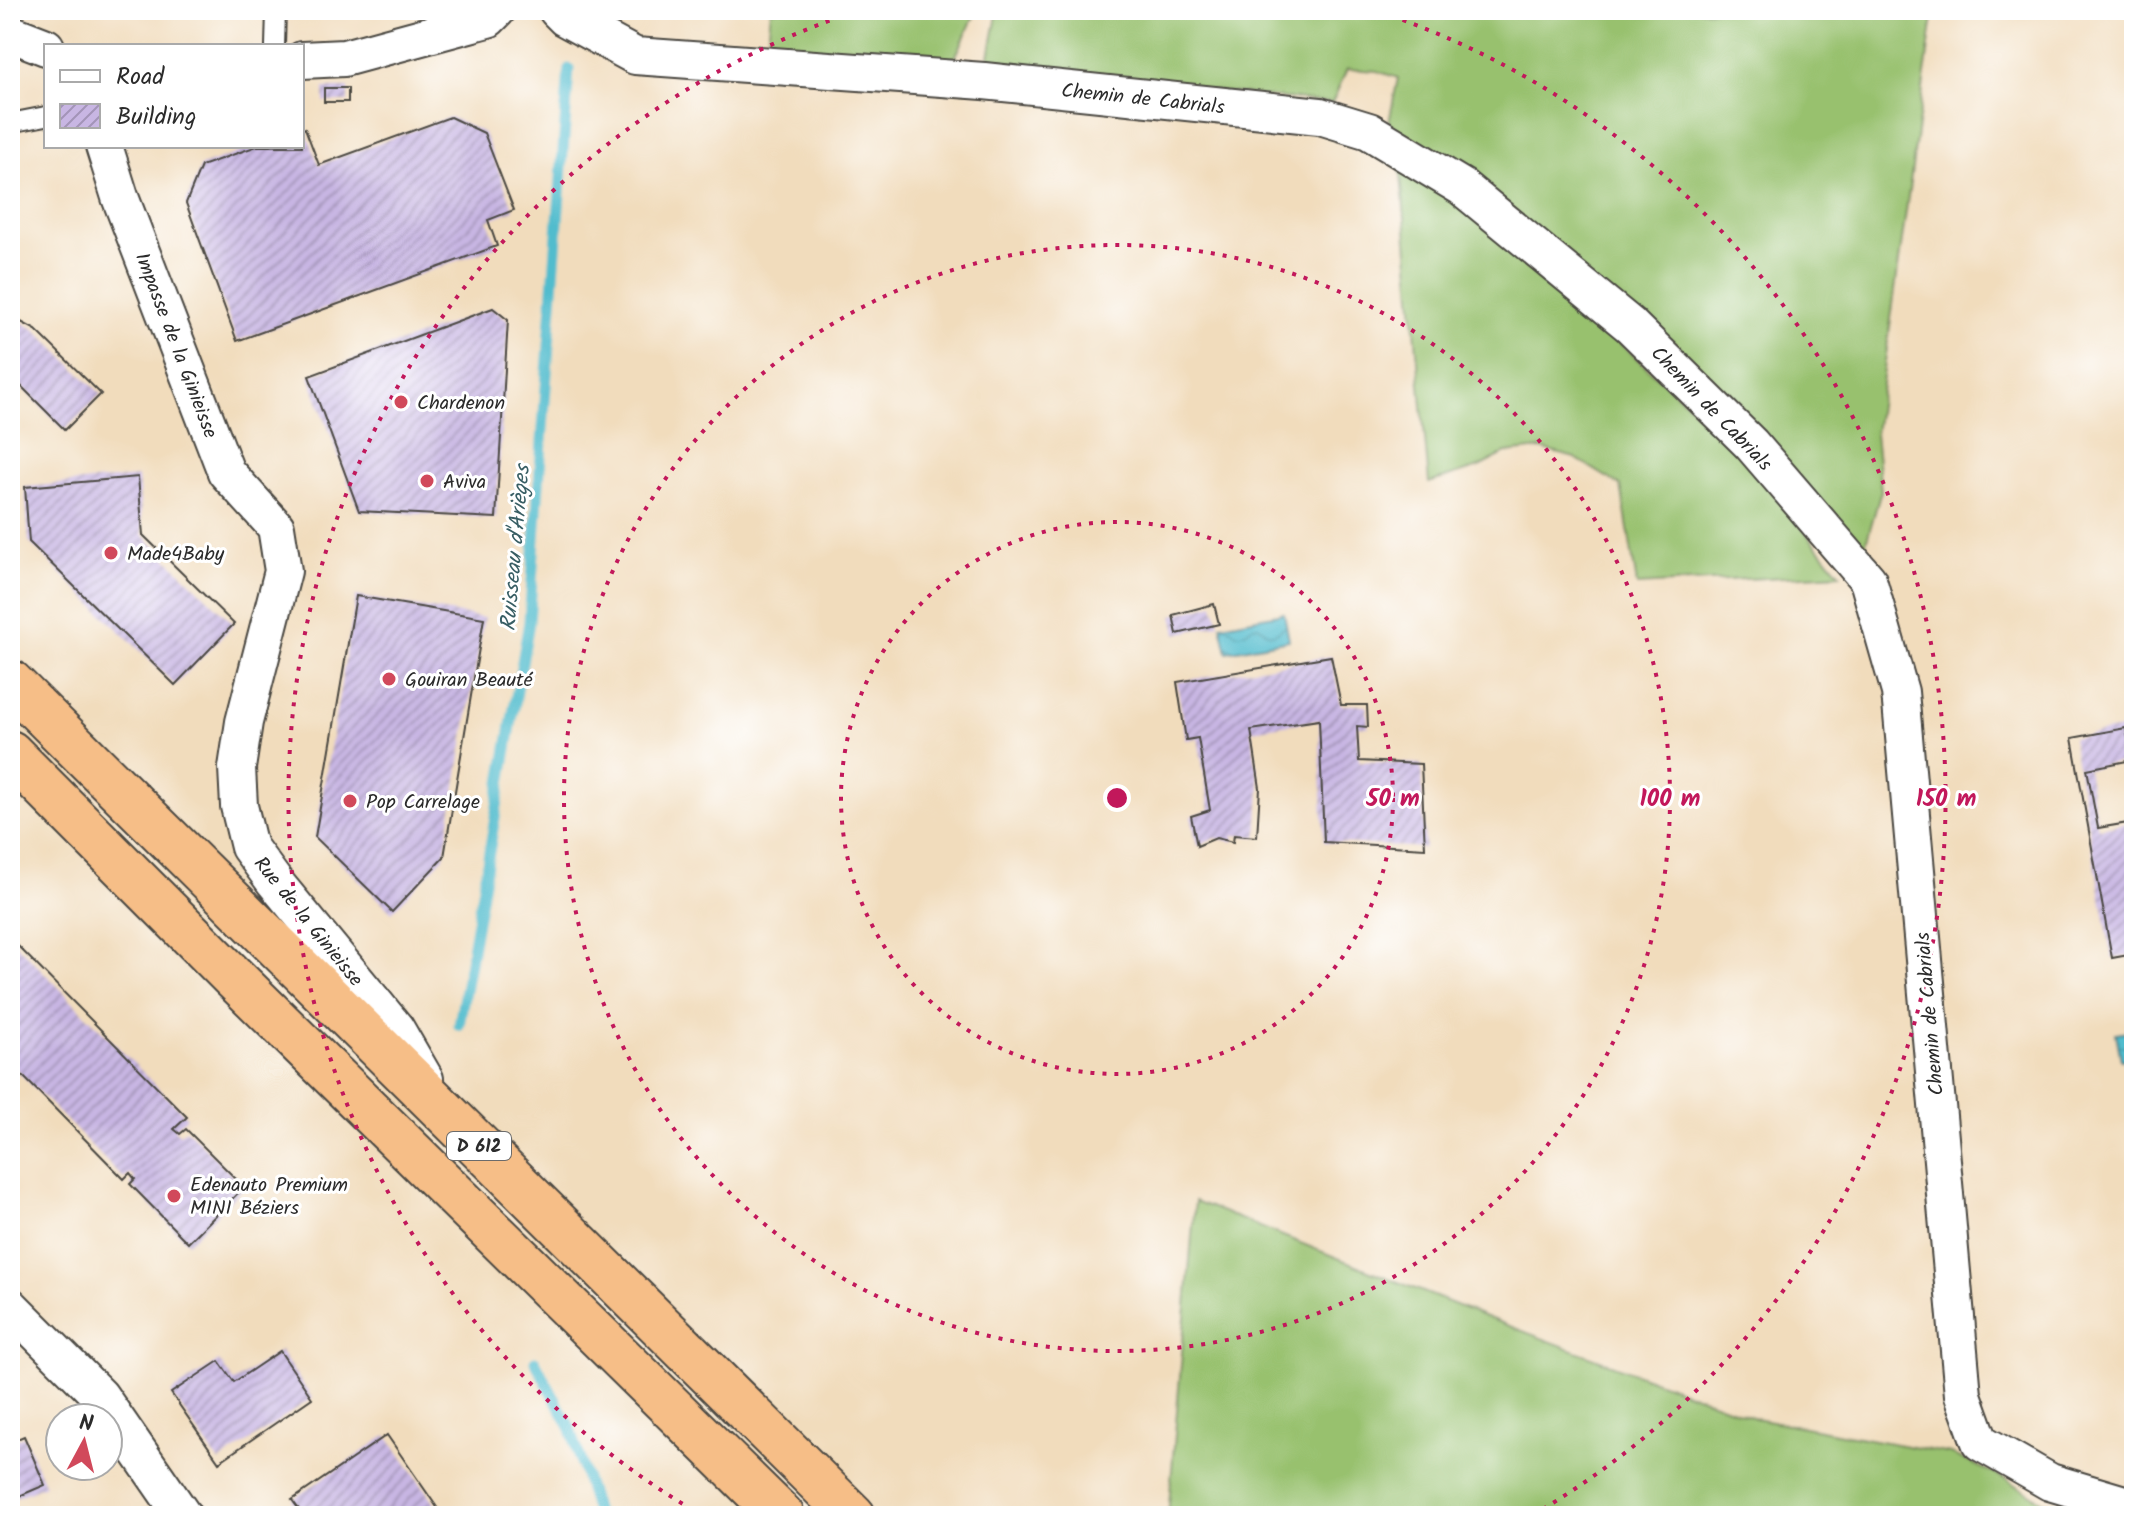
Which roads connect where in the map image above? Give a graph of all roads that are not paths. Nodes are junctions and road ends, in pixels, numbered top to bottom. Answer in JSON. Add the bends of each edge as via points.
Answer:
{"nodes":[{"id":1,"x":276,"y":10,"type":"edge"},
{"id":2,"x":497,"y":10,"type":"edge"},
{"id":3,"x":557,"y":10,"type":"edge"},
{"id":4,"x":10,"y":33,"type":"edge"},
{"id":5,"x":275,"y":44,"type":"edge"},
{"id":6,"x":44,"y":46,"type":"edge"},
{"id":7,"x":304,"y":60,"type":"edge"},
{"id":8,"x":44,"y":116,"type":"edge"},
{"id":9,"x":10,"y":123,"type":"edge"},
{"id":10,"x":105,"y":148,"type":"edge"},
{"id":11,"x":276,"y":527,"type":"joint"},
{"id":12,"x":10,"y":657,"type":"edge"},
{"id":13,"x":10,"y":682,"type":"edge"},
{"id":14,"x":10,"y":753,"type":"edge"},
{"id":15,"x":104,"y":776,"type":"junction"},
{"id":16,"x":10,"y":784,"type":"edge"},
{"id":17,"x":232,"y":976,"type":"junction"},
{"id":18,"x":441,"y":1108,"type":"junction"},
{"id":19,"x":10,"y":1306,"type":"edge"},
{"id":20,"x":2134,"y":1507,"type":"edge"},
{"id":21,"x":183,"y":1516,"type":"edge"},
{"id":22,"x":782,"y":1516,"type":"edge"},
{"id":23,"x":853,"y":1516,"type":"edge"}],
"edges":[{"from":1,"to":5,"type":"lane"},
{"from":2,"to":7,"type":"street","via":[[488,19],[344,58]]},
{"from":3,"to":20,"type":"street","name":"Chemin de Cabrials","via":[[635,56],[984,81],[1320,116],[1369,131],[1462,187],[1630,325],[1751,444],[1868,580],[1900,692],[1963,1395],[1980,1442],[2050,1482]]},
{"from":4,"to":6,"type":"street"},
{"from":8,"to":9,"type":"lane"},
{"from":10,"to":11,"type":"street","name":"Impasse de la Ginieisse","via":[[226,472]]},
{"from":11,"to":18,"type":"street","name":"Rue de la Ginieisse","via":[[283,571],[237,768],[249,847],[396,1029]]},
{"from":12,"to":15,"type":"highway","number":"D 612"},
{"from":13,"to":15,"type":"highway","number":"D 612"},
{"from":14,"to":17,"type":"highway","number":"D 612"},
{"from":15,"to":18,"type":"highway","number":"D 612"},
{"from":16,"to":17,"type":"highway","number":"D 612"},
{"from":17,"to":22,"type":"highway","number":"D 612"},
{"from":18,"to":23,"type":"highway","number":"D 612"},
{"from":19,"to":21,"type":"street","via":[[100,1396]]}]}
